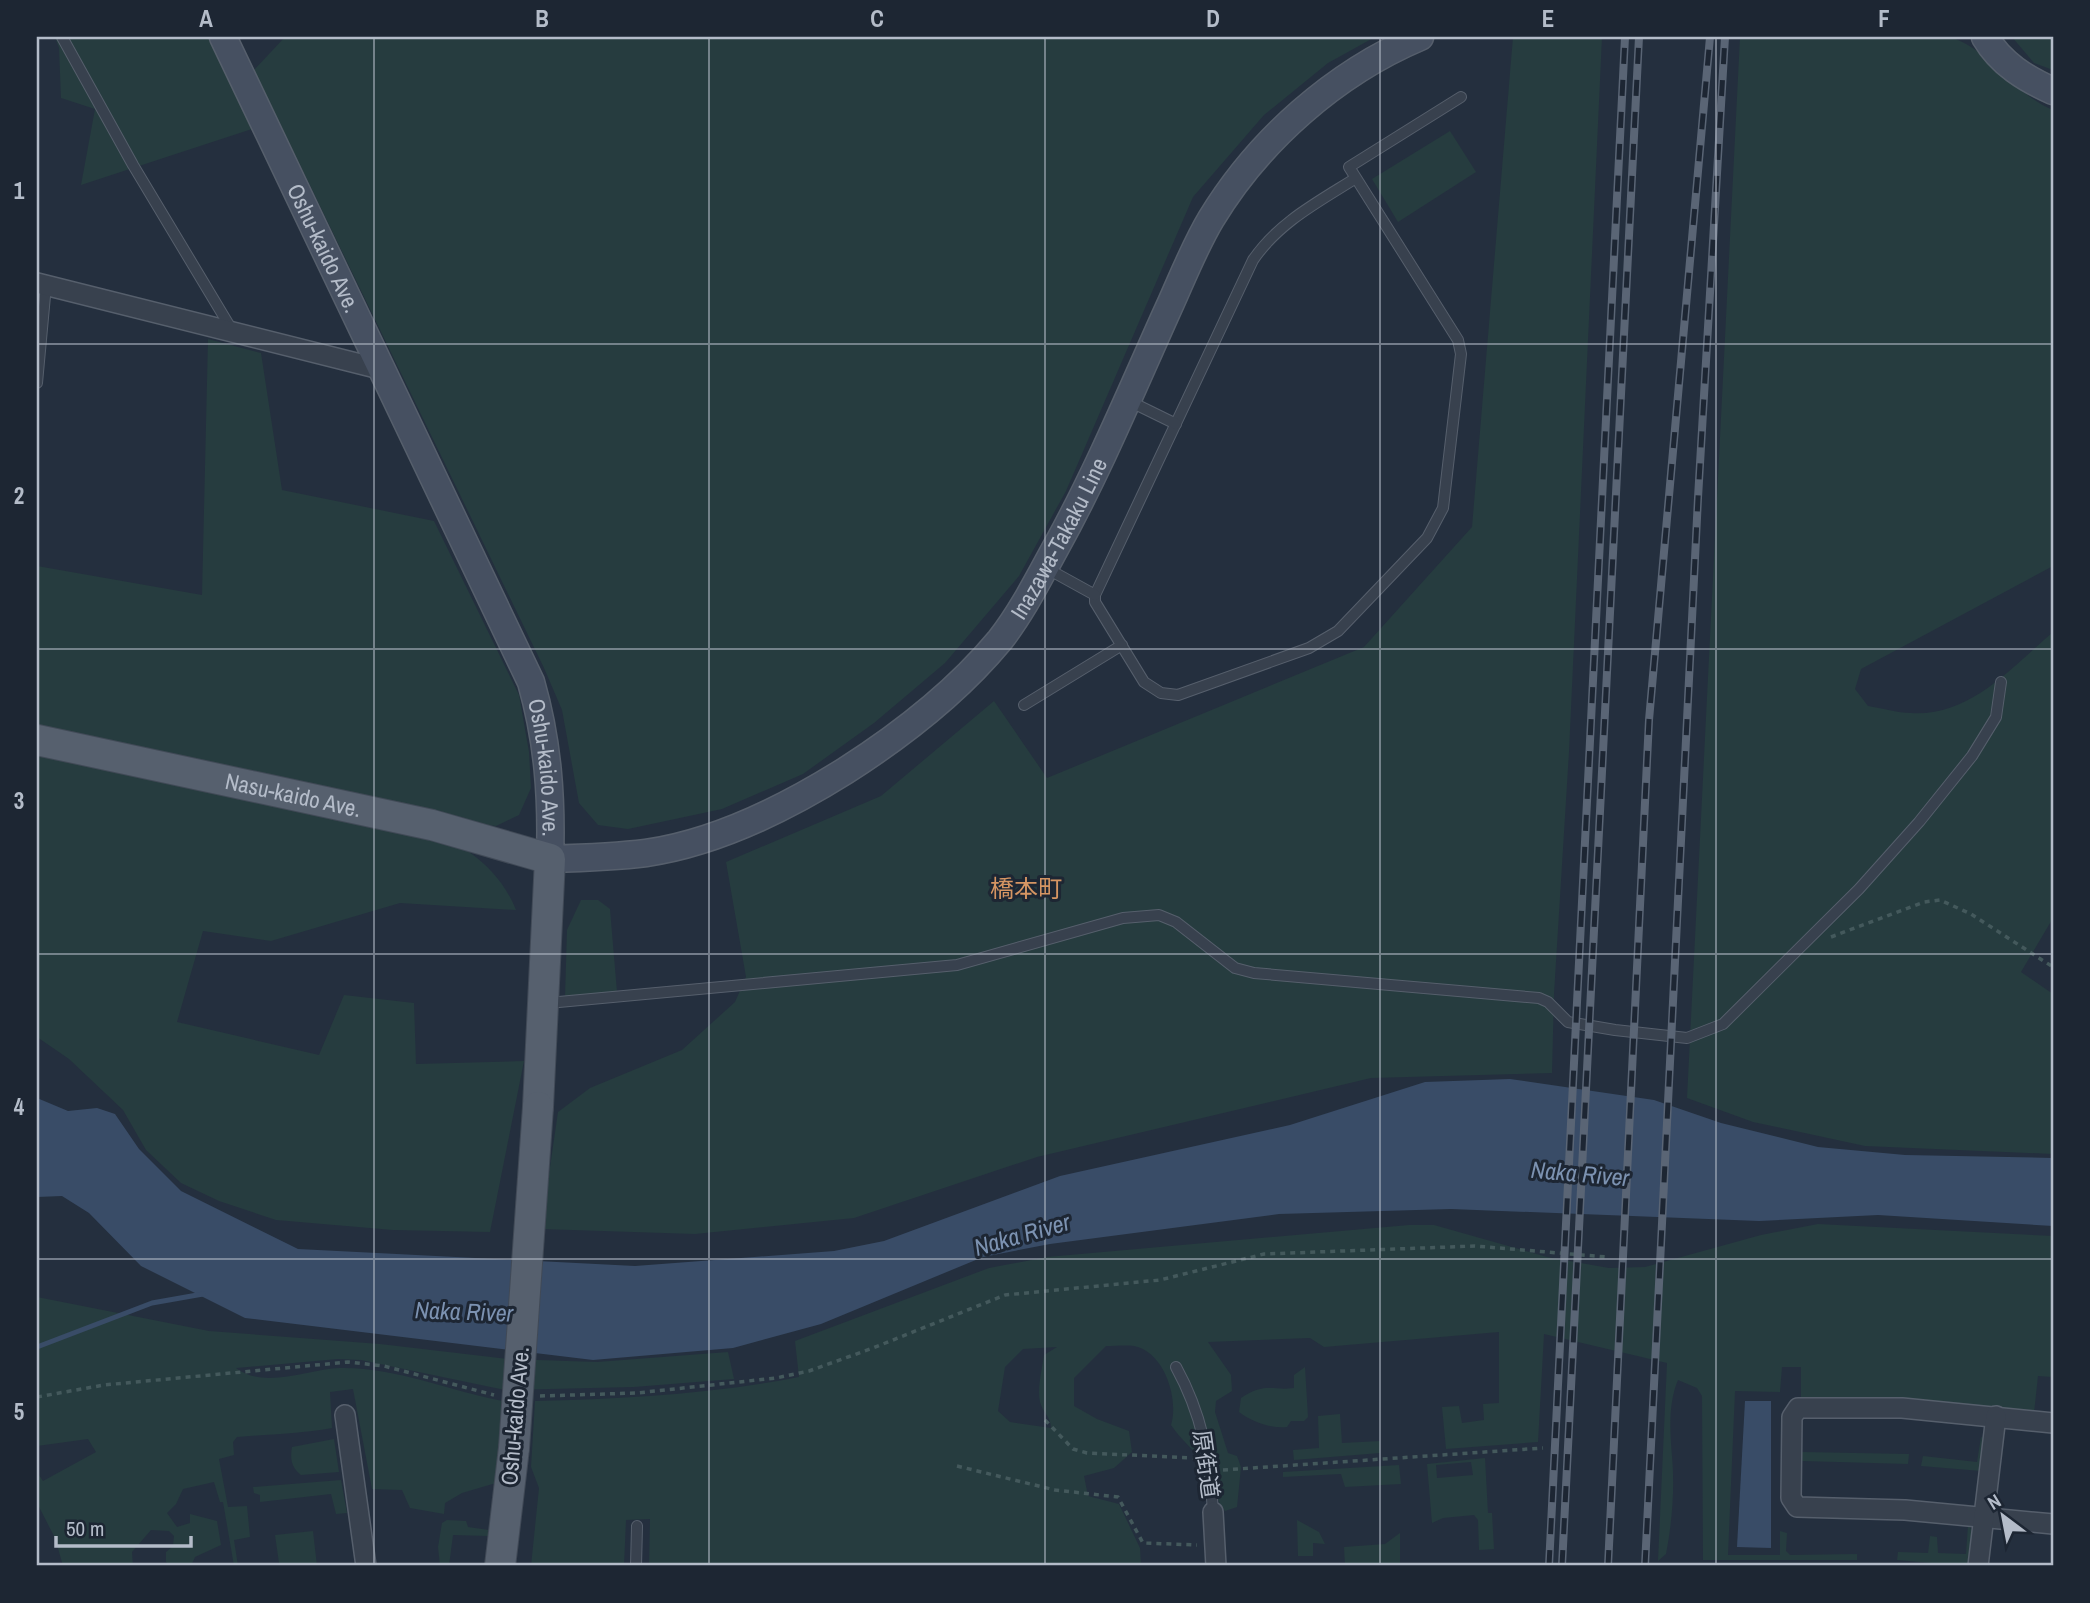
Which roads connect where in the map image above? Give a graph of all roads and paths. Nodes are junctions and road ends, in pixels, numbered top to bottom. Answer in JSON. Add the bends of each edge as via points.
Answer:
{"nodes":[{"id":1,"x":62,"y":37,"type":"edge"},
{"id":2,"x":223,"y":37,"type":"edge"},
{"id":3,"x":1420,"y":37,"type":"edge"},
{"id":4,"x":1985,"y":37,"type":"edge"},
{"id":5,"x":2053,"y":91,"type":"edge"},
{"id":6,"x":1461,"y":97,"type":"dead end"},
{"id":7,"x":1356,"y":178,"type":"junction"},
{"id":8,"x":41,"y":284,"type":"edge"},
{"id":9,"x":234,"y":333,"type":"junction"},
{"id":10,"x":380,"y":369,"type":"junction"},
{"id":11,"x":37,"y":383,"type":"edge"},
{"id":12,"x":1127,"y":400,"type":"junction"},
{"id":13,"x":1175,"y":424,"type":"junction"},
{"id":14,"x":1045,"y":568,"type":"junction"},
{"id":15,"x":1095,"y":595,"type":"junction"},
{"id":16,"x":1122,"y":645,"type":"junction"},
{"id":17,"x":2001,"y":682,"type":"dead end"},
{"id":18,"x":1024,"y":705,"type":"dead end"},
{"id":19,"x":37,"y":740,"type":"edge"},
{"id":20,"x":550,"y":859,"type":"junction"},
{"id":21,"x":1797,"y":950,"type":"junction"},
{"id":22,"x":2053,"y":967,"type":"edge"},
{"id":23,"x":544,"y":1003,"type":"junction"},
{"id":24,"x":1607,"y":1257,"type":"dead end"},
{"id":25,"x":1176,"y":1367,"type":"dead end"},
{"id":26,"x":507,"y":1396,"type":"dead end"},
{"id":27,"x":535,"y":1396,"type":"dead end"},
{"id":28,"x":37,"y":1397,"type":"edge"},
{"id":29,"x":345,"y":1415,"type":"dead end"},
{"id":30,"x":1996,"y":1416,"type":"junction"},
{"id":31,"x":1045,"y":1420,"type":"dead end"},
{"id":32,"x":2053,"y":1423,"type":"edge"},
{"id":33,"x":1543,"y":1448,"type":"dead end"},
{"id":34,"x":1209,"y":1459,"type":"junction"},
{"id":35,"x":957,"y":1466,"type":"dead end"},
{"id":36,"x":1210,"y":1471,"type":"junction"},
{"id":37,"x":1213,"y":1512,"type":"joint"},
{"id":38,"x":1984,"y":1516,"type":"junction"},
{"id":39,"x":2053,"y":1524,"type":"edge"},
{"id":40,"x":637,"y":1526,"type":"dead end"},
{"id":41,"x":1215,"y":1545,"type":"junction"},
{"id":42,"x":366,"y":1566,"type":"edge"},
{"id":43,"x":500,"y":1566,"type":"edge"},
{"id":44,"x":636,"y":1566,"type":"edge"},
{"id":45,"x":1216,"y":1566,"type":"edge"},
{"id":46,"x":1978,"y":1566,"type":"edge"}],
"edges":[{"from":1,"to":9,"type":"lane"},
{"from":2,"to":10,"type":"main road","name":"Oshu-kaido Ave."},
{"from":3,"to":12,"type":"main road","name":"Inazawa-Takaku Line","via":[[1373,60],[1300,113],[1264,148],[1211,219]]},
{"from":4,"to":5,"type":"main road","via":[[2007,65]]},
{"from":6,"to":7,"type":"lane","via":[[1349,167]]},
{"from":7,"to":13,"type":"lane","via":[[1285,223],[1252,260]]},
{"from":7,"to":16,"type":"lane","via":[[1458,340],[1461,354],[1444,496],[1436,523],[1348,622],[1309,648],[1178,695],[1161,694],[1144,682]]},
{"from":8,"to":9,"type":"street"},
{"from":8,"to":11,"type":"lane"},
{"from":9,"to":10,"type":"street"},
{"from":10,"to":20,"type":"main road","name":"Oshu-kaido Ave.","via":[[531,682],[552,789]]},
{"from":12,"to":13,"type":"lane"},
{"from":12,"to":14,"type":"main road","name":"Inazawa-Takaku Line"},
{"from":13,"to":15,"type":"lane"},
{"from":14,"to":15,"type":"lane"},
{"from":14,"to":20,"type":"main road","name":"Inazawa-Takaku Line","via":[[1001,638],[959,685],[915,723],[815,789],[754,819],[649,853]]},
{"from":15,"to":16,"type":"lane"},
{"from":16,"to":18,"type":"lane"},
{"from":17,"to":21,"type":"lane","via":[[1996,717],[1972,756],[1893,851]]},
{"from":19,"to":20,"type":"main road","name":"Nasu-kaido Ave.","via":[[432,825]]},
{"from":20,"to":23,"type":"main road","name":"Oshu-kaido Ave."},
{"from":21,"to":22,"type":"path","via":[[1940,900],[2008,936]]},
{"from":21,"to":23,"type":"lane","via":[[1723,1024],[1687,1038],[1569,1022],[1539,998],[1254,973],[1235,968],[1176,922],[1159,915],[1123,918],[957,965]]},
{"from":23,"to":43,"type":"main road","name":"Oshu-kaido Ave.","bridge":true,"via":[[514,1448]]},
{"from":24,"to":27,"type":"path","via":[[1475,1247],[1264,1254],[1160,1280],[1005,1295],[873,1348],[787,1376],[702,1388]]},
{"from":25,"to":34,"type":"lane","name":"原街道","via":[[1198,1414]]},
{"from":26,"to":28,"type":"path","via":[[482,1394],[384,1366],[348,1362],[104,1385]]},
{"from":29,"to":42,"type":"street"},
{"from":30,"to":32,"type":"street"},
{"from":30,"to":38,"type":"street"},
{"from":30,"to":38,"type":"street","via":[[1902,1408],[1798,1408],[1792,1417],[1791,1498],[1797,1507]]},
{"from":31,"to":34,"type":"path","via":[[1073,1449],[1087,1453]]},
{"from":33,"to":36,"type":"path"},
{"from":34,"to":36,"type":"lane","name":"原街道"},
{"from":35,"to":41,"type":"path","via":[[1055,1490],[1118,1497],[1143,1542]]},
{"from":36,"to":37,"type":"lane","name":"原街道"},
{"from":37,"to":41,"type":"street","name":"原街道"},
{"from":38,"to":39,"type":"street"},
{"from":38,"to":46,"type":"street"},
{"from":40,"to":44,"type":"lane"},
{"from":41,"to":45,"type":"street","name":"原街道"}]}
